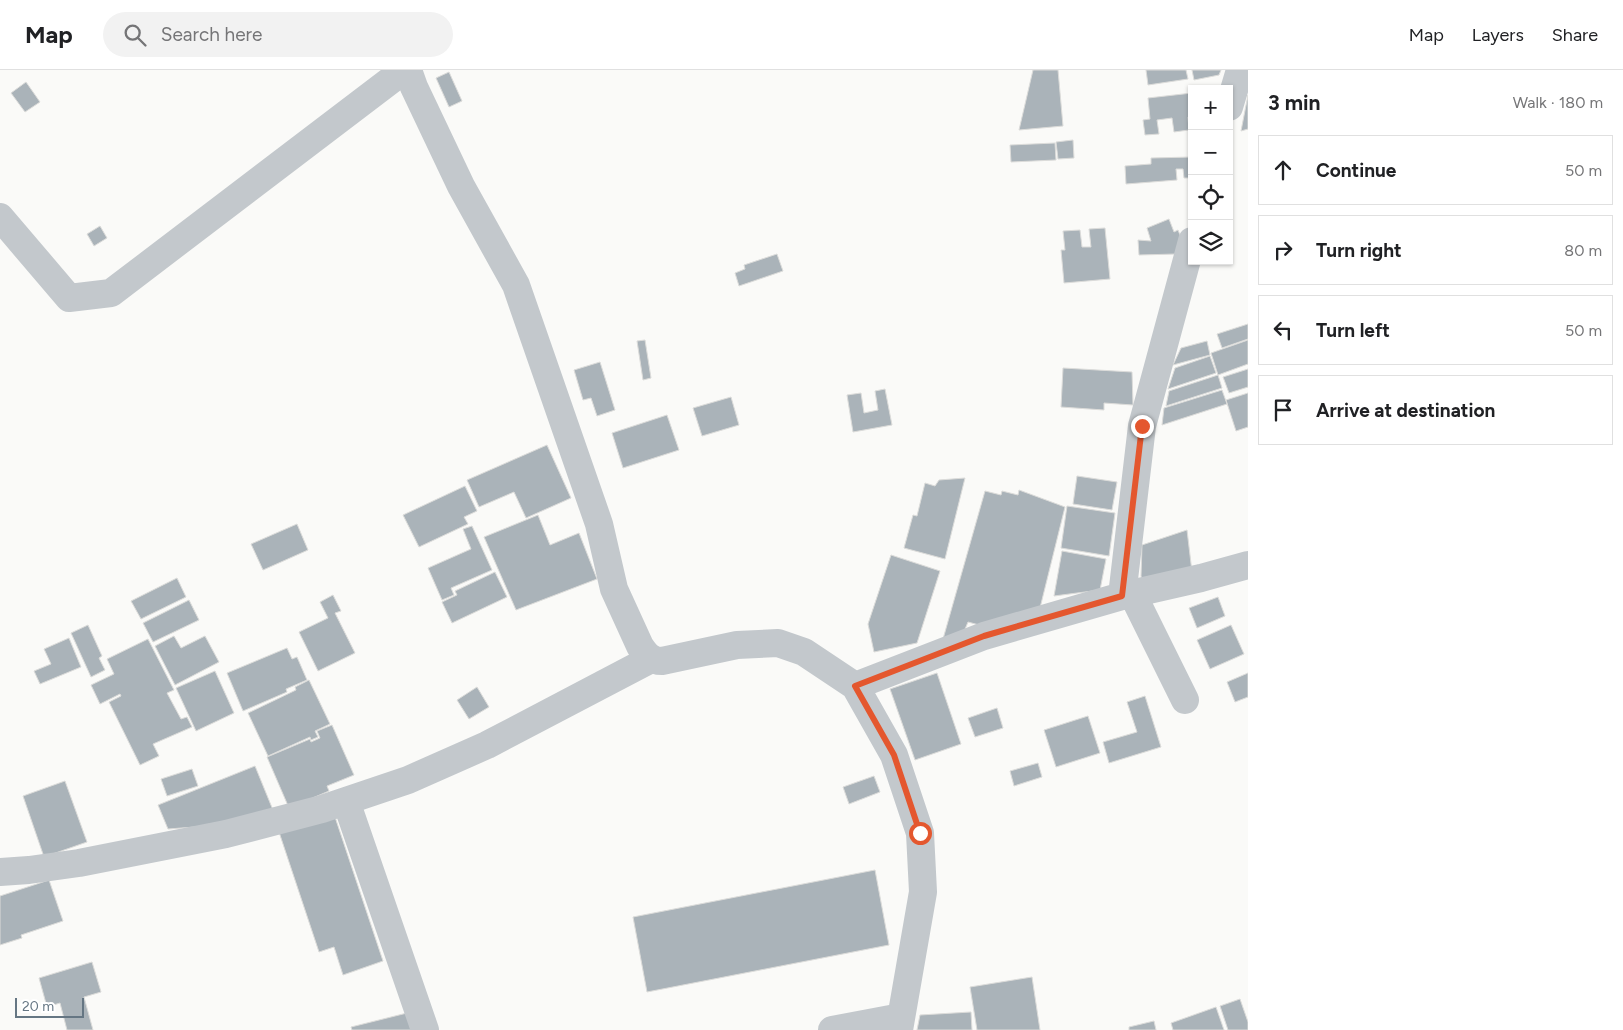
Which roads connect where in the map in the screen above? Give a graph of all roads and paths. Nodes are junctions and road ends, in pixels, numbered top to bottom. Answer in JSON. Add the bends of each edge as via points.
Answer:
{"nodes":[{"id":1,"x":404,"y":70,"type":"edge"},
{"id":2,"x":408,"y":70,"type":"edge"},
{"id":3,"x":1240,"y":70,"type":"edge"},
{"id":4,"x":1233,"y":94,"type":"edge"},
{"id":5,"x":0,"y":217,"type":"edge"},
{"id":6,"x":1188,"y":256,"type":"edge"},
{"id":7,"x":1248,"y":565,"type":"edge"},
{"id":8,"x":1127,"y":594,"type":"junction"},
{"id":9,"x":651,"y":659,"type":"junction"},
{"id":10,"x":855,"y":686,"type":"junction"},
{"id":11,"x":1185,"y":700,"type":"dead end"},
{"id":12,"x":346,"y":801,"type":"junction"},
{"id":13,"x":0,"y":872,"type":"edge"},
{"id":14,"x":900,"y":1023,"type":"edge"},
{"id":15,"x":425,"y":1030,"type":"edge"},
{"id":16,"x":832,"y":1030,"type":"edge"}],
"edges":[{"from":1,"to":5,"type":"street","via":[[111,293],[69,298]]},
{"from":2,"to":9,"type":"street","via":[[461,186],[516,285],[599,524],[614,589],[640,646]]},
{"from":3,"to":4,"type":"street"},
{"from":6,"to":8,"type":"street","via":[[1142,426]]},
{"from":7,"to":8,"type":"street"},
{"from":8,"to":10,"type":"street","via":[[984,636]]},
{"from":8,"to":11,"type":"street"},
{"from":9,"to":10,"type":"street","via":[[662,661],[737,645],[778,643],[804,652]]},
{"from":9,"to":12,"type":"street","via":[[487,745],[408,780]]},
{"from":10,"to":14,"type":"street","via":[[894,755],[920,833],[923,892]]},
{"from":12,"to":13,"type":"street","via":[[226,834],[79,863]]},
{"from":12,"to":15,"type":"street"},
{"from":14,"to":16,"type":"street"}]}
